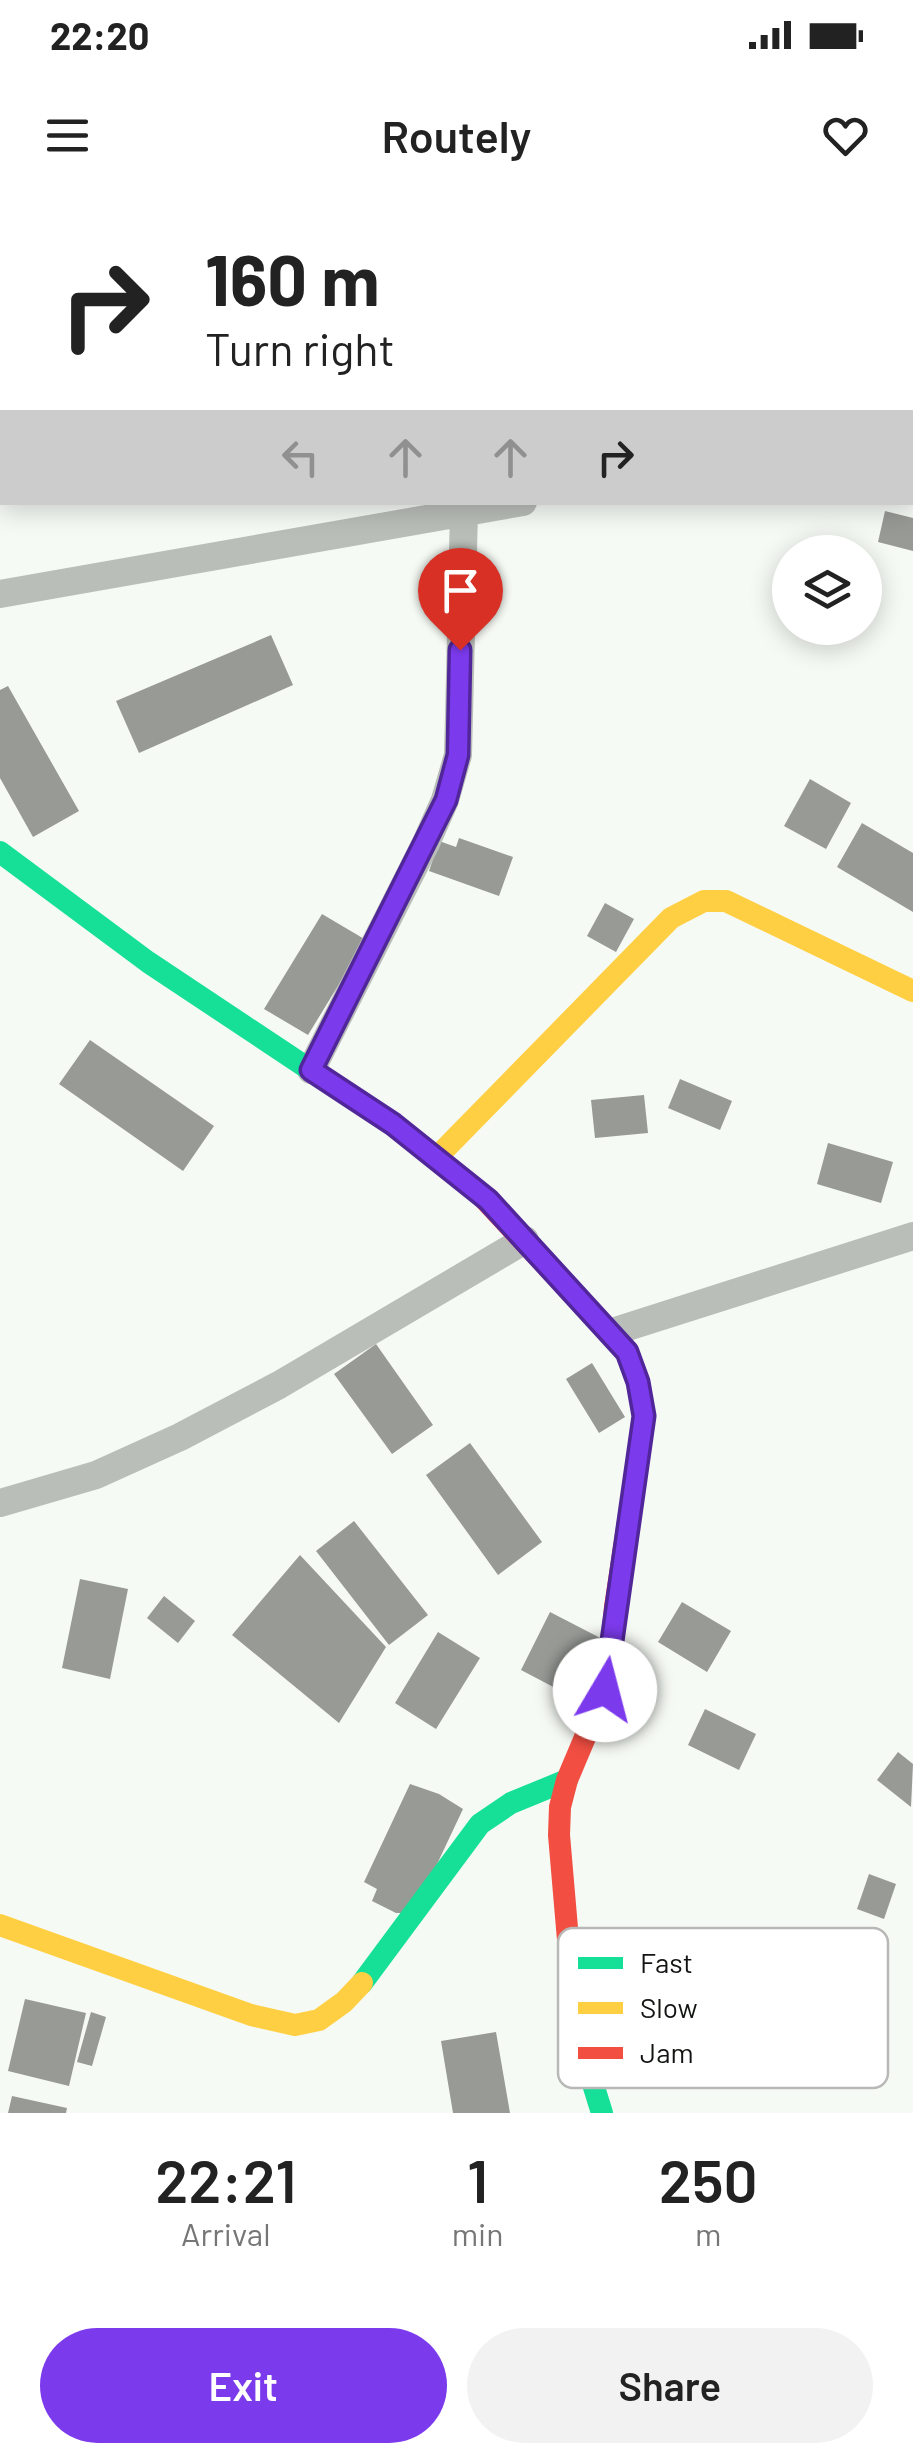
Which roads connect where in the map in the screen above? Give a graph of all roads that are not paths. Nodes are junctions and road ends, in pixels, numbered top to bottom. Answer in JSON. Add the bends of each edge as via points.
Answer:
{"nodes":[{"id":1,"x":503,"y":505,"type":"edge"},
{"id":2,"x":464,"y":511,"type":"junction"},
{"id":3,"x":0,"y":594,"type":"edge"},
{"id":4,"x":0,"y":852,"type":"edge"},
{"id":5,"x":913,"y":990,"type":"edge"},
{"id":6,"x":311,"y":1070,"type":"junction"},
{"id":7,"x":437,"y":1158,"type":"junction"},
{"id":8,"x":913,"y":1236,"type":"edge"},
{"id":9,"x":525,"y":1240,"type":"junction"},
{"id":10,"x":612,"y":1332,"type":"junction"},
{"id":11,"x":0,"y":1503,"type":"edge"},
{"id":12,"x":567,"y":1780,"type":"junction"},
{"id":13,"x":0,"y":1925,"type":"edge"},
{"id":14,"x":566,"y":1928,"type":"edge"},
{"id":15,"x":594,"y":2088,"type":"edge"},
{"id":16,"x":602,"y":2113,"type":"edge"}],
"edges":[{"from":1,"to":2,"type":"street"},
{"from":2,"to":3,"type":"street"},
{"from":2,"to":6,"type":"street","via":[[458,755],[446,800]]},
{"from":4,"to":6,"type":"street","via":[[148,962]]},
{"from":5,"to":7,"type":"street","via":[[726,900],[694,903],[671,918]]},
{"from":6,"to":7,"type":"street"},
{"from":7,"to":9,"type":"street"},
{"from":8,"to":10,"type":"street"},
{"from":9,"to":10,"type":"street"},
{"from":9,"to":11,"type":"street","via":[[180,1438],[96,1475]]},
{"from":10,"to":12,"type":"street","via":[[627,1352],[644,1416],[609,1672]]},
{"from":12,"to":13,"type":"street","via":[[508,1802],[476,1828],[340,2010],[309,2024],[228,2005]]},
{"from":12,"to":14,"type":"street","via":[[559,1835]]},
{"from":15,"to":16,"type":"street"}]}
